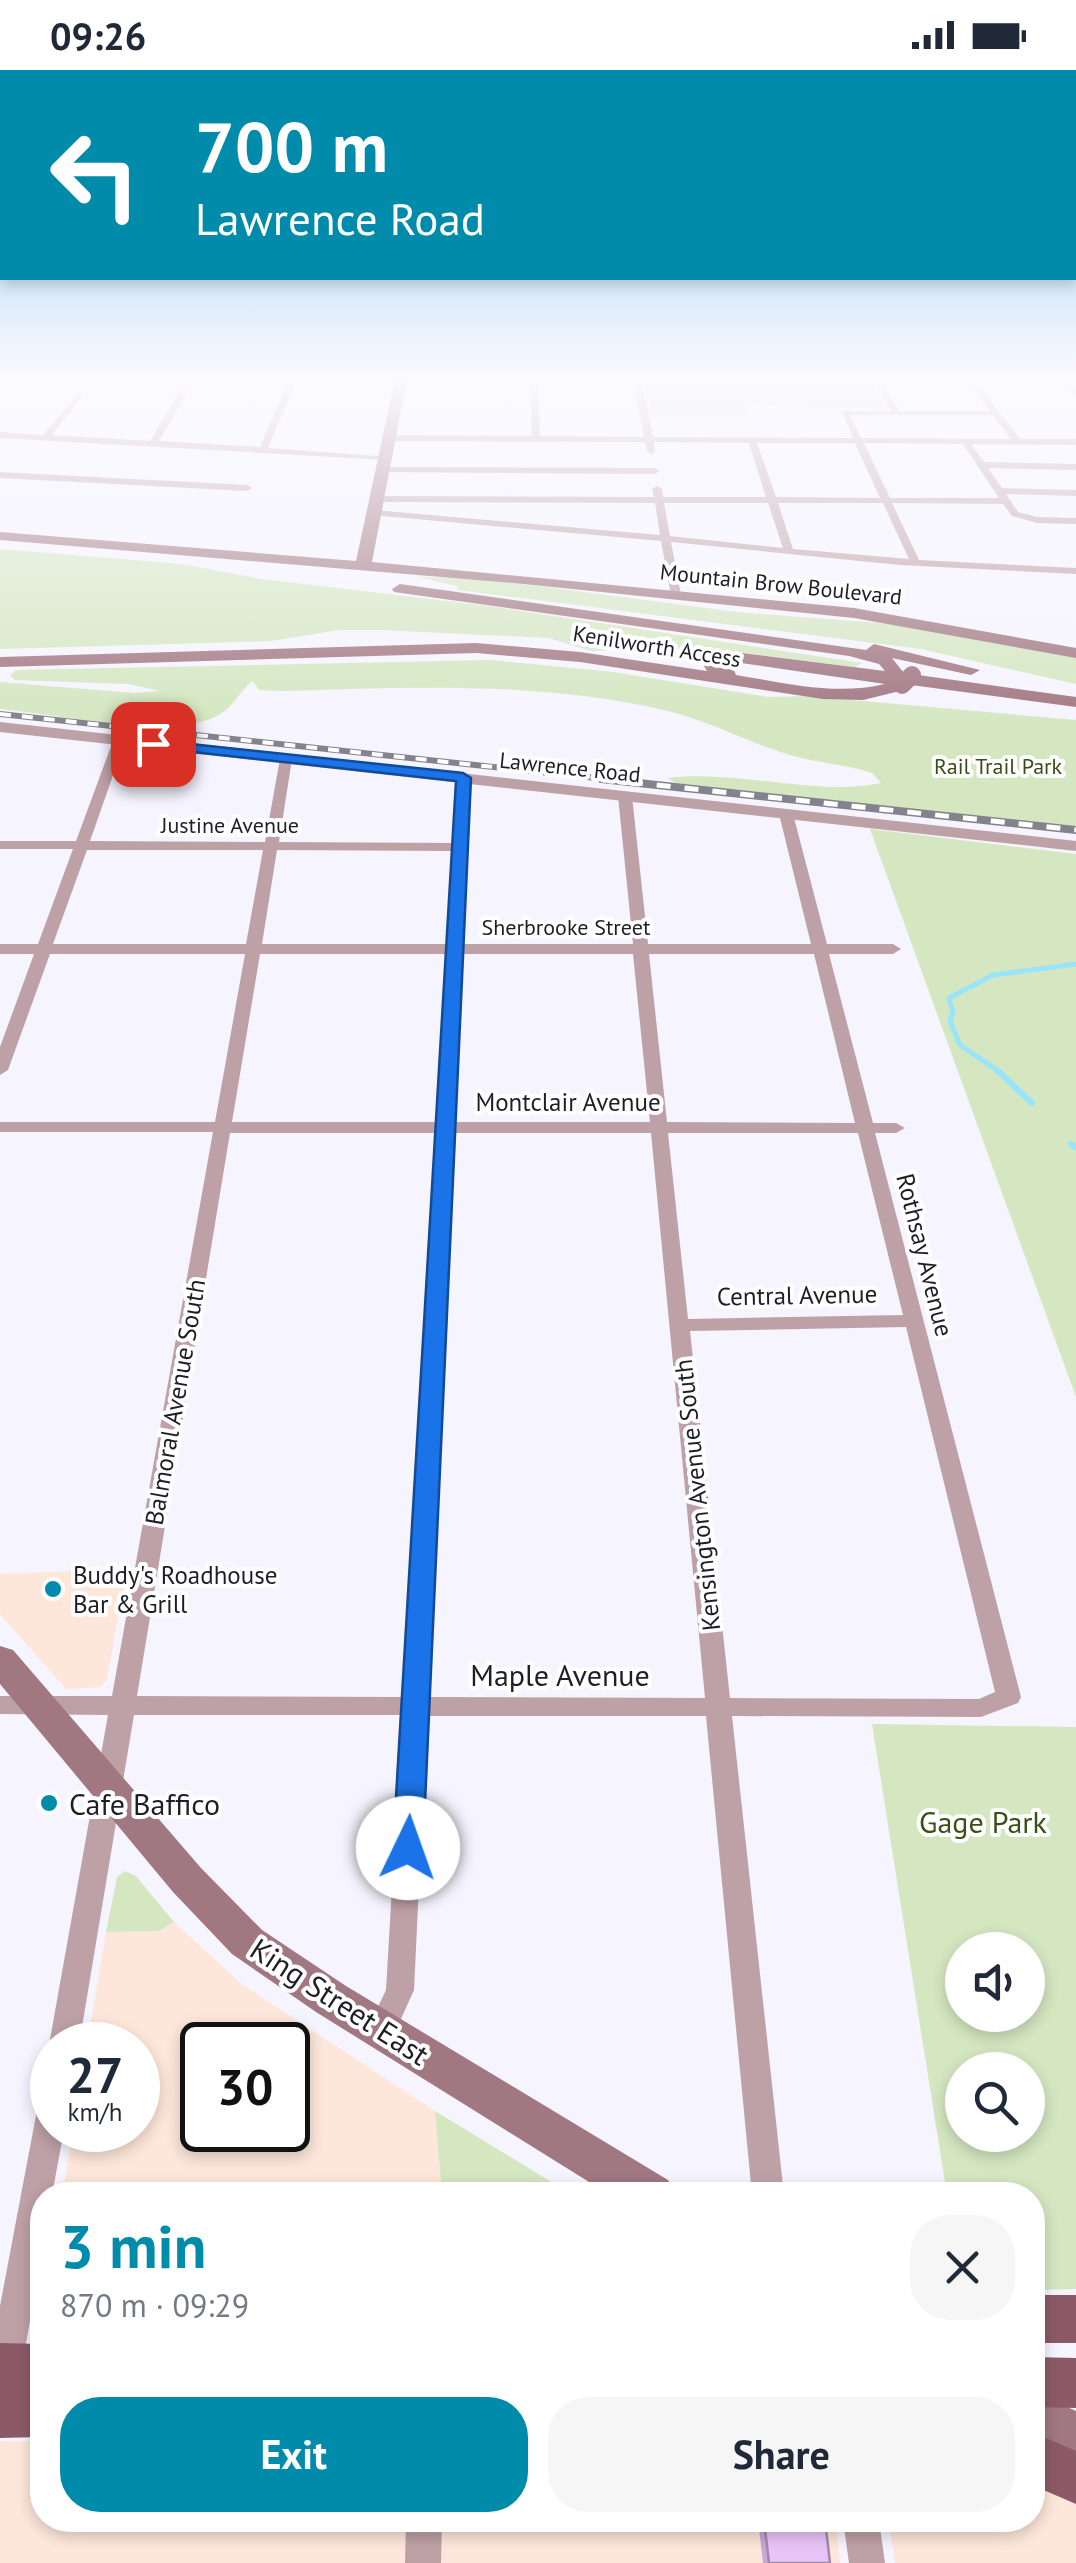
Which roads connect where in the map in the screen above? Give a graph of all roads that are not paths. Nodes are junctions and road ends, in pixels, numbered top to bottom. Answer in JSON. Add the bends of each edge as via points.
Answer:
{"nodes":[{"id":1,"x":378,"y":495,"type":"edge"},
{"id":2,"x":548,"y":495,"type":"edge"},
{"id":3,"x":658,"y":495,"type":"edge"},
{"id":4,"x":771,"y":495,"type":"edge"},
{"id":5,"x":884,"y":495,"type":"edge"},
{"id":6,"x":1019,"y":495,"type":"edge"},
{"id":7,"x":1003,"y":496,"type":"junction"},
{"id":8,"x":548,"y":499,"type":"junction"},
{"id":9,"x":659,"y":500,"type":"junction"},
{"id":10,"x":773,"y":500,"type":"junction"},
{"id":11,"x":886,"y":500,"type":"junction"},
{"id":12,"x":376,"y":506,"type":"junction"},
{"id":13,"x":1076,"y":521,"type":"edge"},
{"id":14,"x":548,"y":525,"type":"junction"},
{"id":15,"x":0,"y":536,"type":"edge"},
{"id":16,"x":666,"y":537,"type":"junction"},
{"id":17,"x":0,"y":544,"type":"edge"},
{"id":18,"x":788,"y":549,"type":"junction"},
{"id":19,"x":915,"y":562,"type":"junction"},
{"id":20,"x":363,"y":566,"type":"junction"},
{"id":21,"x":1076,"y":571,"type":"edge"},
{"id":22,"x":330,"y":581,"type":"dead end"},
{"id":23,"x":380,"y":586,"type":"dead end"},
{"id":24,"x":676,"y":595,"type":"junction"},
{"id":25,"x":682,"y":628,"type":"junction"},
{"id":26,"x":833,"y":644,"type":"junction"},
{"id":27,"x":573,"y":651,"type":"junction"},
{"id":28,"x":1076,"y":653,"type":"edge"},
{"id":29,"x":147,"y":656,"type":"junction"},
{"id":30,"x":0,"y":662,"type":"edge"},
{"id":31,"x":728,"y":674,"type":"junction"},
{"id":32,"x":905,"y":687,"type":"junction"},
{"id":33,"x":1076,"y":694,"type":"edge"},
{"id":34,"x":1076,"y":705,"type":"edge"},
{"id":35,"x":0,"y":728,"type":"edge"},
{"id":36,"x":119,"y":741,"type":"junction"},
{"id":37,"x":286,"y":759,"type":"junction"},
{"id":38,"x":463,"y":778,"type":"junction"},
{"id":39,"x":625,"y":796,"type":"junction"},
{"id":40,"x":786,"y":814,"type":"junction"},
{"id":41,"x":81,"y":844,"type":"junction"},
{"id":42,"x":0,"y":845,"type":"edge"},
{"id":43,"x":273,"y":845,"type":"junction"},
{"id":44,"x":460,"y":846,"type":"junction"},
{"id":45,"x":1076,"y":846,"type":"edge"},
{"id":46,"x":0,"y":949,"type":"edge"},
{"id":47,"x":42,"y":949,"type":"junction"},
{"id":48,"x":254,"y":949,"type":"junction"},
{"id":49,"x":455,"y":950,"type":"junction"},
{"id":50,"x":640,"y":950,"type":"junction"},
{"id":51,"x":822,"y":950,"type":"junction"},
{"id":52,"x":893,"y":950,"type":"dead end"},
{"id":53,"x":0,"y":1070,"type":"edge"},
{"id":54,"x":659,"y":1126,"type":"junction"},
{"id":55,"x":446,"y":1127,"type":"junction"},
{"id":56,"x":0,"y":1128,"type":"edge"},
{"id":57,"x":223,"y":1128,"type":"junction"},
{"id":58,"x":866,"y":1128,"type":"junction"},
{"id":59,"x":896,"y":1128,"type":"dead end"},
{"id":60,"x":916,"y":1321,"type":"junction"},
{"id":61,"x":679,"y":1325,"type":"junction"},
{"id":62,"x":0,"y":1659,"type":"edge"},
{"id":63,"x":999,"y":1704,"type":"joint"},
{"id":64,"x":19,"y":1705,"type":"edge"},
{"id":65,"x":122,"y":1706,"type":"junction"},
{"id":66,"x":416,"y":1706,"type":"junction"},
{"id":67,"x":719,"y":1707,"type":"junction"},
{"id":68,"x":110,"y":1791,"type":"junction"},
{"id":69,"x":68,"y":2022,"type":"edge"},
{"id":70,"x":382,"y":2030,"type":"junction"},
{"id":71,"x":46,"y":2152,"type":"edge"},
{"id":72,"x":41,"y":2182,"type":"edge"},
{"id":73,"x":629,"y":2182,"type":"edge"},
{"id":74,"x":767,"y":2182,"type":"edge"},
{"id":75,"x":30,"y":2253,"type":"edge"},
{"id":76,"x":1045,"y":2319,"type":"edge"},
{"id":77,"x":1076,"y":2319,"type":"edge"},
{"id":78,"x":1045,"y":2382,"type":"edge"},
{"id":79,"x":10,"y":2383,"type":"edge"},
{"id":80,"x":1076,"y":2383,"type":"edge"},
{"id":81,"x":30,"y":2401,"type":"edge"},
{"id":82,"x":1045,"y":2423,"type":"edge"},
{"id":83,"x":1076,"y":2438,"type":"edge"},
{"id":84,"x":1045,"y":2464,"type":"edge"},
{"id":85,"x":1076,"y":2478,"type":"edge"},
{"id":86,"x":424,"y":2532,"type":"edge"},
{"id":87,"x":863,"y":2532,"type":"edge"},
{"id":88,"x":423,"y":2563,"type":"edge"},
{"id":89,"x":867,"y":2563,"type":"edge"}],
"edges":[{"from":1,"to":12,"type":"main road"},
{"from":2,"to":8,"type":"street"},
{"from":3,"to":9,"type":"street"},
{"from":4,"to":10,"type":"street"},
{"from":5,"to":11,"type":"street"},
{"from":6,"to":7,"type":"street"},
{"from":7,"to":11,"type":"street"},
{"from":7,"to":13,"type":"street","via":[[1022,518]]},
{"from":8,"to":9,"type":"street"},
{"from":8,"to":12,"type":"street"},
{"from":8,"to":14,"type":"street"},
{"from":9,"to":10,"type":"street"},
{"from":9,"to":16,"type":"street"},
{"from":10,"to":11,"type":"street"},
{"from":10,"to":18,"type":"street"},
{"from":11,"to":19,"type":"street"},
{"from":12,"to":14,"type":"street"},
{"from":12,"to":20,"type":"main road"},
{"from":14,"to":16,"type":"street"},
{"from":15,"to":20,"type":"main road","name":"Mountain Brow Boulevard"},
{"from":16,"to":18,"type":"street"},
{"from":16,"to":24,"type":"street"},
{"from":17,"to":22,"type":"main road"},
{"from":18,"to":19,"type":"street"},
{"from":19,"to":21,"type":"street"},
{"from":20,"to":24,"type":"main road","name":"Mountain Brow Boulevard"},
{"from":23,"to":25,"type":"main road","name":"Kenilworth Access"},
{"from":24,"to":28,"type":"main road","name":"Mountain Brow Boulevard","via":[[887,618]]},
{"from":25,"to":26,"type":"main road","name":"Kenilworth Access"},
{"from":25,"to":32,"type":"main road","name":"Kenilworth Access","via":[[866,654],[890,664]]},
{"from":26,"to":32,"type":"main road","name":"Kenilworth Access","via":[[892,655],[908,666]]},
{"from":26,"to":33,"type":"main road"},
{"from":27,"to":29,"type":"main road","name":"Kenilworth Access","via":[[410,643]]},
{"from":27,"to":31,"type":"main road","name":"Kenilworth Access"},
{"from":27,"to":34,"type":"main road","via":[[737,654]]},
{"from":29,"to":30,"type":"main road","name":"Kenilworth Access"},
{"from":29,"to":32,"type":"main road","name":"Kenilworth Access","via":[[494,649],[823,694]]},
{"from":31,"to":32,"type":"main road","name":"Kenilworth Access","via":[[832,690]]},
{"from":31,"to":34,"type":"main road","via":[[711,663],[748,658]]},
{"from":32,"to":34,"type":"main road"},
{"from":35,"to":36,"type":"street","name":"Lawrence Road"},
{"from":36,"to":37,"type":"street","name":"Lawrence Road"},
{"from":36,"to":41,"type":"street"},
{"from":37,"to":38,"type":"street","name":"Lawrence Road"},
{"from":37,"to":43,"type":"street","name":"Balmoral Avenue South"},
{"from":38,"to":39,"type":"street","name":"Lawrence Road"},
{"from":38,"to":44,"type":"street"},
{"from":39,"to":40,"type":"street","name":"Lawrence Road"},
{"from":39,"to":50,"type":"street","name":"Kensington Avenue South"},
{"from":40,"to":45,"type":"street","name":"Lawrence Road"},
{"from":40,"to":51,"type":"street","name":"Rothsay Avenue"},
{"from":41,"to":42,"type":"street","name":"Justine Avenue"},
{"from":41,"to":43,"type":"street","name":"Justine Avenue"},
{"from":41,"to":47,"type":"street"},
{"from":43,"to":44,"type":"street","name":"Justine Avenue"},
{"from":43,"to":48,"type":"street","name":"Balmoral Avenue South"},
{"from":44,"to":49,"type":"street"},
{"from":46,"to":47,"type":"street","name":"Sherbrooke Street"},
{"from":47,"to":48,"type":"street","name":"Sherbrooke Street"},
{"from":47,"to":53,"type":"street"},
{"from":48,"to":49,"type":"street","name":"Sherbrooke Street"},
{"from":48,"to":57,"type":"street","name":"Balmoral Avenue South"},
{"from":49,"to":50,"type":"street","name":"Sherbrooke Street"},
{"from":49,"to":55,"type":"street"},
{"from":50,"to":51,"type":"street","name":"Sherbrooke Street"},
{"from":50,"to":54,"type":"street","name":"Kensington Avenue South"},
{"from":51,"to":52,"type":"street","name":"Sherbrooke Street"},
{"from":51,"to":58,"type":"street","name":"Rothsay Avenue"},
{"from":54,"to":55,"type":"street","name":"Montclair Avenue"},
{"from":54,"to":58,"type":"street","name":"Montclair Avenue"},
{"from":54,"to":61,"type":"street","name":"Kensington Avenue South"},
{"from":55,"to":57,"type":"street","name":"Montclair Avenue"},
{"from":55,"to":66,"type":"street"},
{"from":56,"to":57,"type":"street","name":"Montclair Avenue"},
{"from":57,"to":65,"type":"street","name":"Balmoral Avenue South"},
{"from":58,"to":59,"type":"street","name":"Montclair Avenue"},
{"from":58,"to":60,"type":"street","name":"Rothsay Avenue"},
{"from":60,"to":61,"type":"street","name":"Central Avenue"},
{"from":60,"to":63,"type":"street","name":"Rothsay Avenue","via":[[1009,1686],[1009,1697]]},
{"from":61,"to":67,"type":"street","name":"Kensington Avenue South"},
{"from":62,"to":64,"type":"main road","name":"King Street East"},
{"from":63,"to":67,"type":"street","name":"Maple Avenue"},
{"from":64,"to":65,"type":"street","name":"Maple Avenue"},
{"from":64,"to":68,"type":"main road","name":"King Street East"},
{"from":65,"to":66,"type":"street","name":"Maple Avenue"},
{"from":65,"to":68,"type":"street","name":"Balmoral Avenue South"},
{"from":66,"to":67,"type":"street","name":"Maple Avenue"},
{"from":66,"to":70,"type":"street","via":[[400,1990]]},
{"from":67,"to":74,"type":"street","name":"Kensington Avenue South"},
{"from":68,"to":69,"type":"street","name":"Balmoral Avenue South"},
{"from":68,"to":70,"type":"main road","name":"King Street East","via":[[246,1942]]},
{"from":70,"to":73,"type":"main road","name":"King Street East"},
{"from":71,"to":72,"type":"street"},
{"from":75,"to":79,"type":"street"},
{"from":76,"to":77,"type":"main road"},
{"from":78,"to":80,"type":"main road"},
{"from":79,"to":81,"type":"main road"},
{"from":82,"to":83,"type":"main road"},
{"from":84,"to":85,"type":"main road"},
{"from":86,"to":88,"type":"street"},
{"from":87,"to":89,"type":"street"}]}
